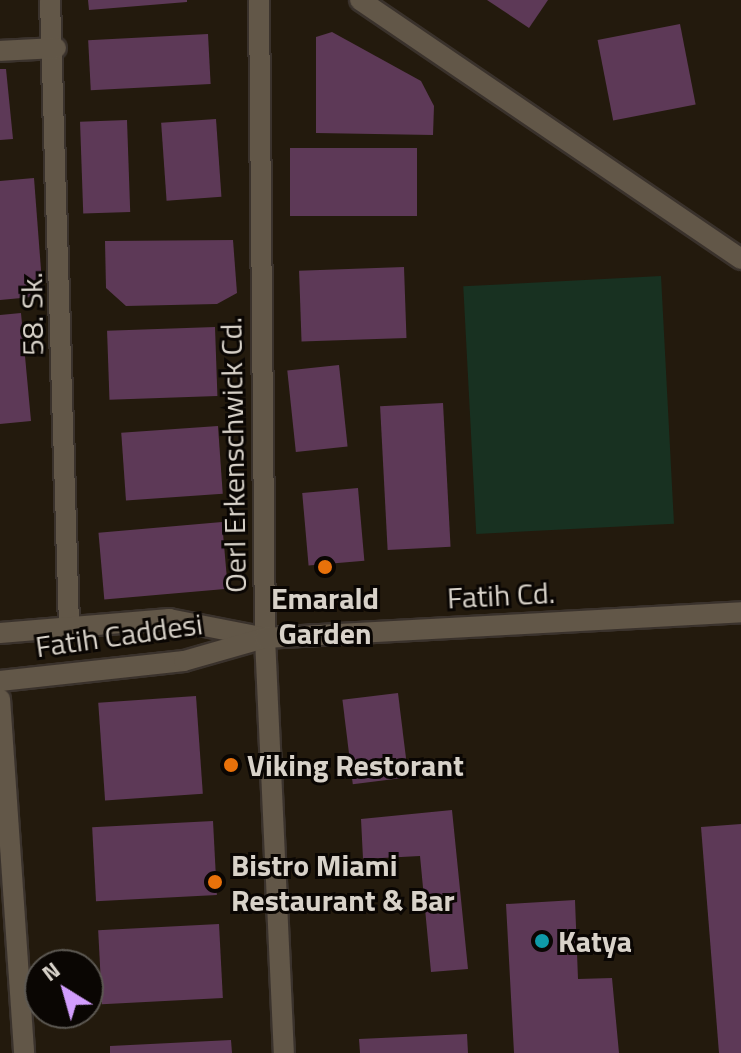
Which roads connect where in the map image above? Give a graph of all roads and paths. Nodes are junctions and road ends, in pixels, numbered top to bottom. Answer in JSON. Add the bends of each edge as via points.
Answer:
{"nodes":[{"id":1,"x":50,"y":0,"type":"edge"},
{"id":2,"x":259,"y":0,"type":"edge"},
{"id":3,"x":360,"y":0,"type":"edge"},
{"id":4,"x":56,"y":48,"type":"junction"},
{"id":5,"x":0,"y":51,"type":"edge"},
{"id":6,"x":741,"y":259,"type":"edge"},
{"id":7,"x":741,"y":612,"type":"edge"},
{"id":8,"x":69,"y":627,"type":"junction"},
{"id":9,"x":0,"y":633,"type":"edge"},
{"id":10,"x":265,"y":638,"type":"junction"},
{"id":11,"x":0,"y":681,"type":"edge"},
{"id":12,"x":0,"y":699,"type":"edge"},
{"id":13,"x":24,"y":1053,"type":"edge"},
{"id":14,"x":284,"y":1053,"type":"edge"}],
"edges":[{"from":1,"to":4,"type":"street","name":"58. Sk."},
{"from":2,"to":10,"type":"street","name":"Oerl Erkenschwick Cd."},
{"from":3,"to":6,"type":"street"},
{"from":4,"to":5,"type":"street"},
{"from":4,"to":8,"type":"street","name":"58. Sk."},
{"from":7,"to":10,"type":"street","name":"Fatih Cd."},
{"from":8,"to":9,"type":"street","name":"Fatih Caddesi"},
{"from":8,"to":10,"type":"street","name":"Fatih Caddesi","via":[[169,619]]},
{"from":10,"to":11,"type":"street","name":"Fatih Caddesi","via":[[184,661]]},
{"from":10,"to":14,"type":"street","name":"Oerl Erkenschwick Cd."},
{"from":12,"to":13,"type":"street"}]}
